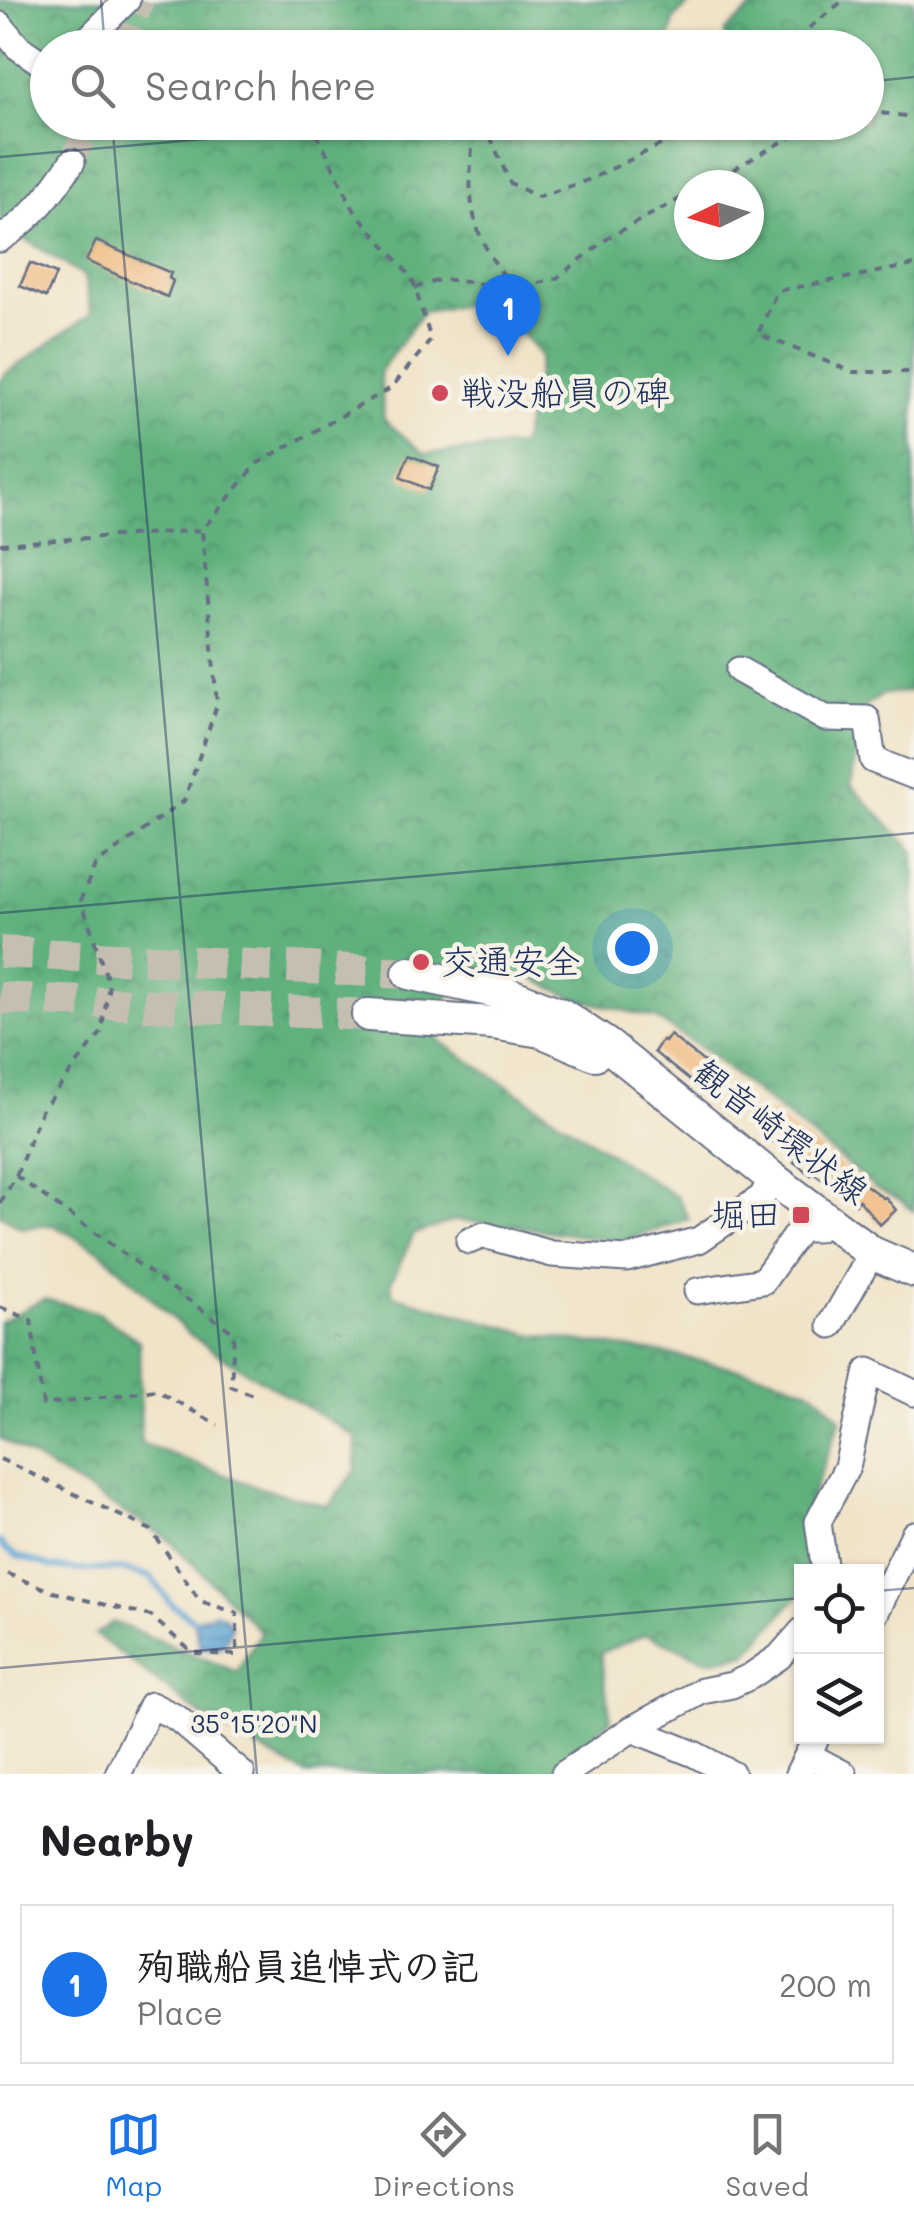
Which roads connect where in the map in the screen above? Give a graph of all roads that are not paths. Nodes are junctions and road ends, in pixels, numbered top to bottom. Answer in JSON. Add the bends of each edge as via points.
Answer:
{"nodes":[{"id":1,"x":127,"y":0,"type":"edge"},
{"id":2,"x":0,"y":25,"type":"edge"},
{"id":3,"x":97,"y":30,"type":"edge"},
{"id":4,"x":30,"y":56,"type":"edge"},
{"id":5,"x":72,"y":162,"type":"tunnel mouth"},
{"id":6,"x":0,"y":239,"type":"edge"},
{"id":7,"x":739,"y":670,"type":"dead end"},
{"id":8,"x":914,"y":776,"type":"edge"},
{"id":9,"x":409,"y":973,"type":"tunnel mouth"},
{"id":10,"x":368,"y":1016,"type":"tunnel mouth"},
{"id":11,"x":653,"y":1082,"type":"junction"},
{"id":12,"x":772,"y":1178,"type":"junction"},
{"id":13,"x":825,"y":1217,"type":"junction"},
{"id":14,"x":469,"y":1241,"type":"dead end"},
{"id":15,"x":872,"y":1252,"type":"junction"},
{"id":16,"x":914,"y":1271,"type":"edge"},
{"id":17,"x":698,"y":1290,"type":"dead end"},
{"id":18,"x":831,"y":1325,"type":"dead end"},
{"id":19,"x":914,"y":1392,"type":"edge"},
{"id":20,"x":914,"y":1534,"type":"edge"},
{"id":21,"x":824,"y":1564,"type":"edge"},
{"id":22,"x":884,"y":1596,"type":"edge"},
{"id":23,"x":794,"y":1640,"type":"edge"},
{"id":24,"x":632,"y":1729,"type":"junction"},
{"id":25,"x":808,"y":1755,"type":"edge"},
{"id":26,"x":689,"y":1764,"type":"edge"},
{"id":27,"x":233,"y":1771,"type":"edge"},
{"id":28,"x":118,"y":1774,"type":"edge"},
{"id":29,"x":564,"y":1774,"type":"edge"},
{"id":30,"x":732,"y":1774,"type":"edge"},
{"id":31,"x":844,"y":1774,"type":"edge"}],
"edges":[{"from":1,"to":3,"type":"street"},
{"from":2,"to":4,"type":"street"},
{"from":5,"to":6,"type":"street","via":[[47,199]]},
{"from":7,"to":8,"type":"street","via":[[825,718],[866,719],[872,760]]},
{"from":9,"to":11,"type":"main road","name":"観音崎環状線","via":[[508,994],[562,1015]]},
{"from":10,"to":11,"type":"main road","name":"観音崎環状線","via":[[541,1031]]},
{"from":11,"to":12,"type":"main road","name":"観音崎環状線"},
{"from":12,"to":13,"type":"main road","name":"観音崎環状線"},
{"from":12,"to":14,"type":"street","via":[[762,1197],[699,1240],[628,1259],[552,1254],[484,1235]]},
{"from":13,"to":15,"type":"main road","name":"観音崎環状線"},
{"from":13,"to":17,"type":"street","via":[[817,1229],[800,1228],[763,1281]]},
{"from":15,"to":16,"type":"main road","name":"観音崎環状線"},
{"from":15,"to":18,"type":"street"},
{"from":19,"to":21,"type":"street","via":[[868,1371],[847,1467],[818,1522]]},
{"from":20,"to":22,"type":"street"},
{"from":23,"to":24,"type":"street","via":[[751,1676],[702,1691]]},
{"from":24,"to":26,"type":"street"},
{"from":24,"to":29,"type":"street"},
{"from":25,"to":31,"type":"street"},
{"from":26,"to":30,"type":"street"},
{"from":27,"to":28,"type":"street","via":[[176,1718],[150,1705]]}]}
